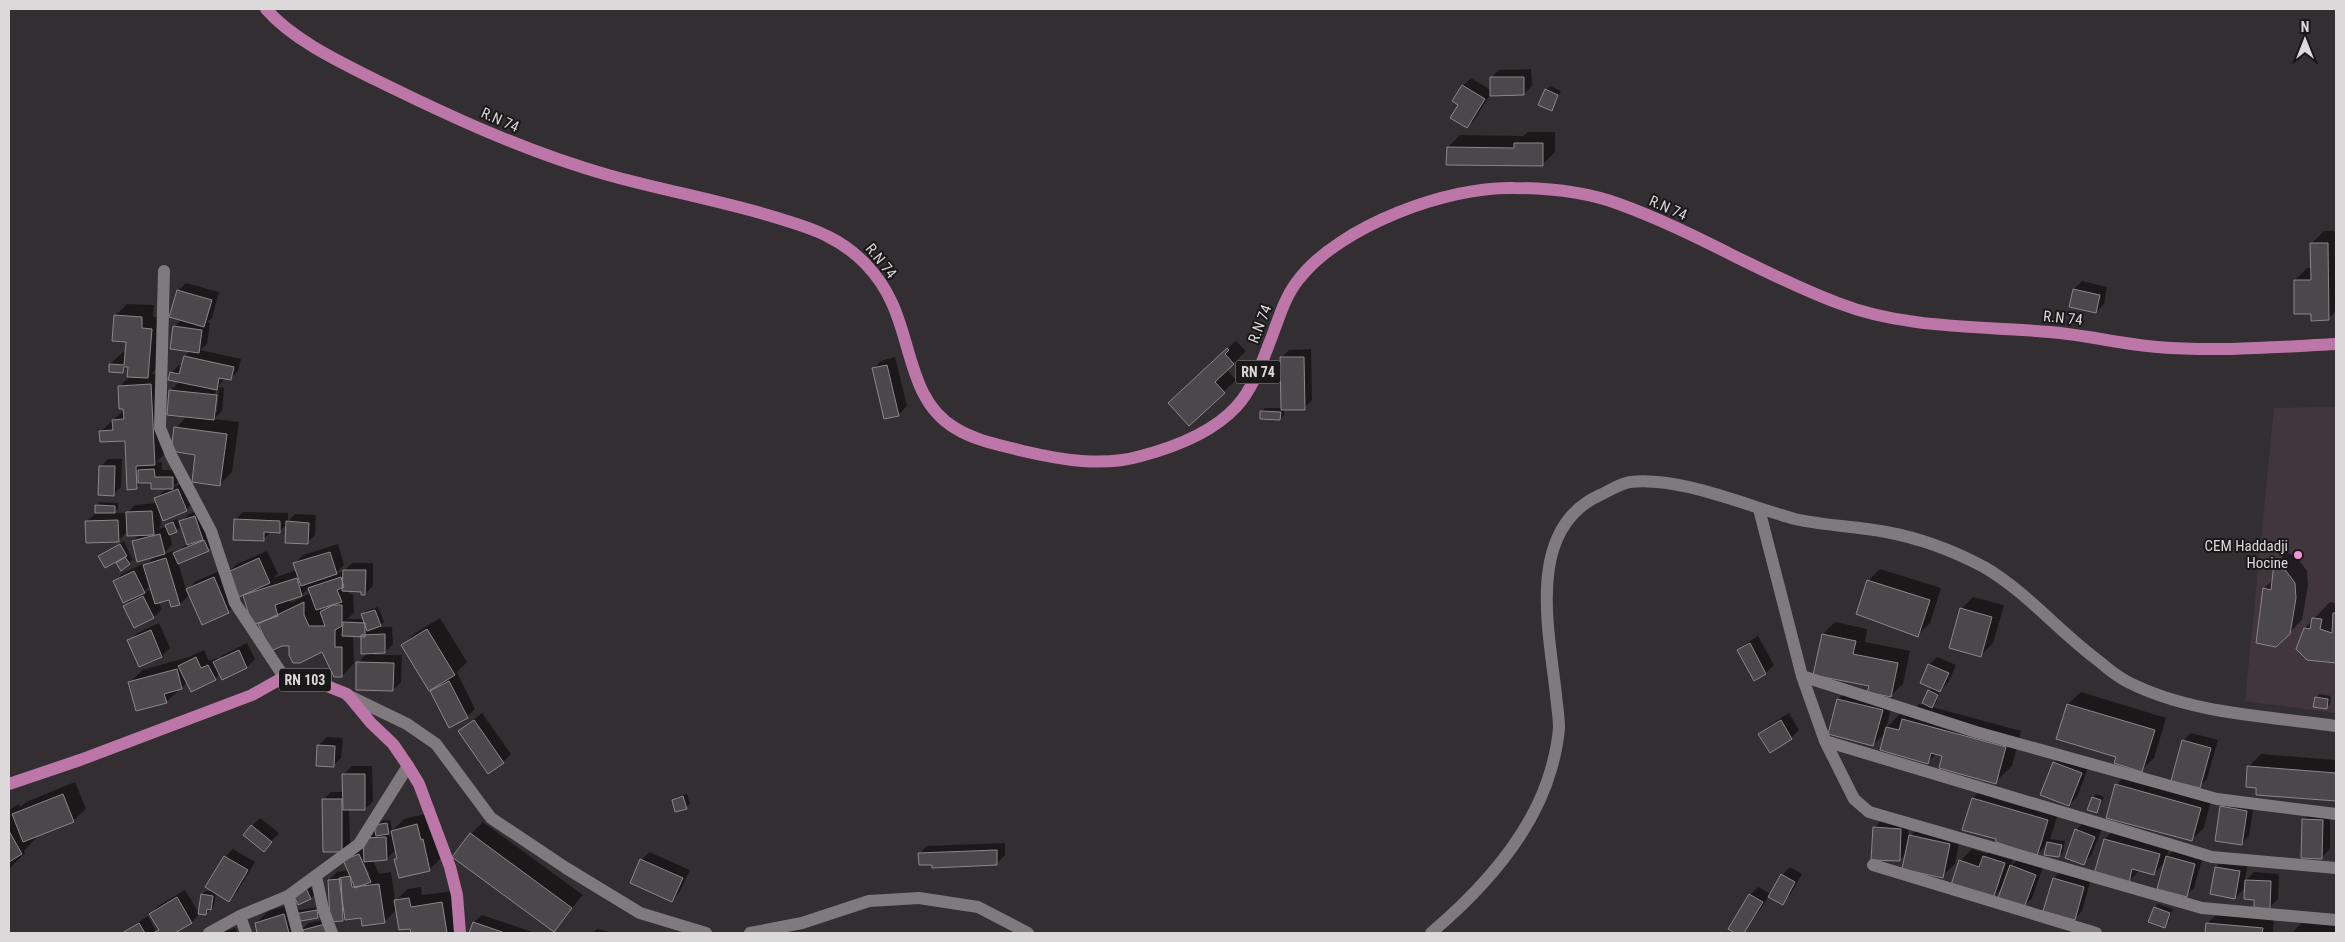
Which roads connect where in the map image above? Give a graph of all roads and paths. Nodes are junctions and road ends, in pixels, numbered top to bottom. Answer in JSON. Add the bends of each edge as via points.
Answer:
{"nodes":[{"id":1,"x":266,"y":9,"type":"edge"},
{"id":2,"x":164,"y":271,"type":"dead end"},
{"id":3,"x":2336,"y":344,"type":"edge"},
{"id":4,"x":1759,"y":509,"type":"junction"},
{"id":5,"x":1802,"y":676,"type":"junction"},
{"id":6,"x":284,"y":677,"type":"junction"},
{"id":7,"x":347,"y":694,"type":"junction"},
{"id":8,"x":2336,"y":726,"type":"edge"},
{"id":9,"x":1825,"y":741,"type":"junction"},
{"id":10,"x":408,"y":766,"type":"junction"},
{"id":11,"x":9,"y":784,"type":"edge"},
{"id":12,"x":2336,"y":814,"type":"edge"},
{"id":13,"x":1873,"y":865,"type":"dead end"},
{"id":14,"x":2336,"y":868,"type":"edge"},
{"id":15,"x":316,"y":876,"type":"junction"},
{"id":16,"x":288,"y":896,"type":"junction"},
{"id":17,"x":240,"y":916,"type":"junction"},
{"id":18,"x":2336,"y":920,"type":"edge"},
{"id":19,"x":209,"y":933,"type":"edge"},
{"id":20,"x":246,"y":933,"type":"edge"},
{"id":21,"x":298,"y":933,"type":"edge"},
{"id":22,"x":332,"y":933,"type":"edge"},
{"id":23,"x":460,"y":933,"type":"edge"},
{"id":24,"x":706,"y":933,"type":"edge"},
{"id":25,"x":750,"y":933,"type":"edge"},
{"id":26,"x":1028,"y":933,"type":"edge"},
{"id":27,"x":1431,"y":933,"type":"edge"},
{"id":28,"x":2096,"y":933,"type":"edge"}],
"edges":[{"from":1,"to":3,"type":"main road","name":"R.N 74","number":"RN 74","via":[[328,55],[516,145],[606,174],[745,208],[820,232],[850,248],[877,277],[893,305],[918,382],[933,410],[955,428],[986,442],[1039,454],[1090,462],[1132,459],[1171,447],[1207,430],[1236,407],[1250,388],[1296,282],[1320,257],[1407,208],[1448,194],[1506,187],[1566,191],[1617,203],[1838,304],[1881,316],[2058,333],[2155,347],[2224,350]]},
{"from":2,"to":6,"type":"street","via":[[160,428],[211,531],[235,603]]},
{"from":4,"to":5,"type":"street"},
{"from":4,"to":8,"type":"street","via":[[1800,520],[1887,532],[1935,545],[1985,568],[2124,680],[2162,696],[2218,709]]},
{"from":4,"to":27,"type":"street","via":[[1673,484],[1628,482],[1586,502],[1562,526],[1545,590],[1559,727],[1552,766],[1529,822],[1492,873]]},
{"from":5,"to":9,"type":"street"},
{"from":5,"to":12,"type":"street","via":[[1976,732],[2217,799]]},
{"from":6,"to":7,"type":"main road","number":"RN 103","via":[[312,680]]},
{"from":6,"to":11,"type":"main road","number":"RN 103","via":[[252,695]]},
{"from":7,"to":10,"type":"main road","number":"RN 103","via":[[393,744]]},
{"from":7,"to":24,"type":"street","via":[[407,724],[436,744],[491,818],[566,868],[640,913]]},
{"from":9,"to":14,"type":"street","via":[[2212,857]]},
{"from":9,"to":18,"type":"street","via":[[1854,799],[1869,812],[2202,908]]},
{"from":10,"to":15,"type":"street","via":[[359,844]]},
{"from":10,"to":23,"type":"main road","number":"RN 103","via":[[419,784],[450,867],[457,895]]},
{"from":13,"to":28,"type":"street"},
{"from":15,"to":16,"type":"street"},
{"from":15,"to":22,"type":"street"},
{"from":16,"to":17,"type":"street"},
{"from":16,"to":21,"type":"street"},
{"from":17,"to":19,"type":"street"},
{"from":17,"to":20,"type":"street"},
{"from":25,"to":26,"type":"street","via":[[802,923],[868,901],[919,898],[978,907]]}]}
